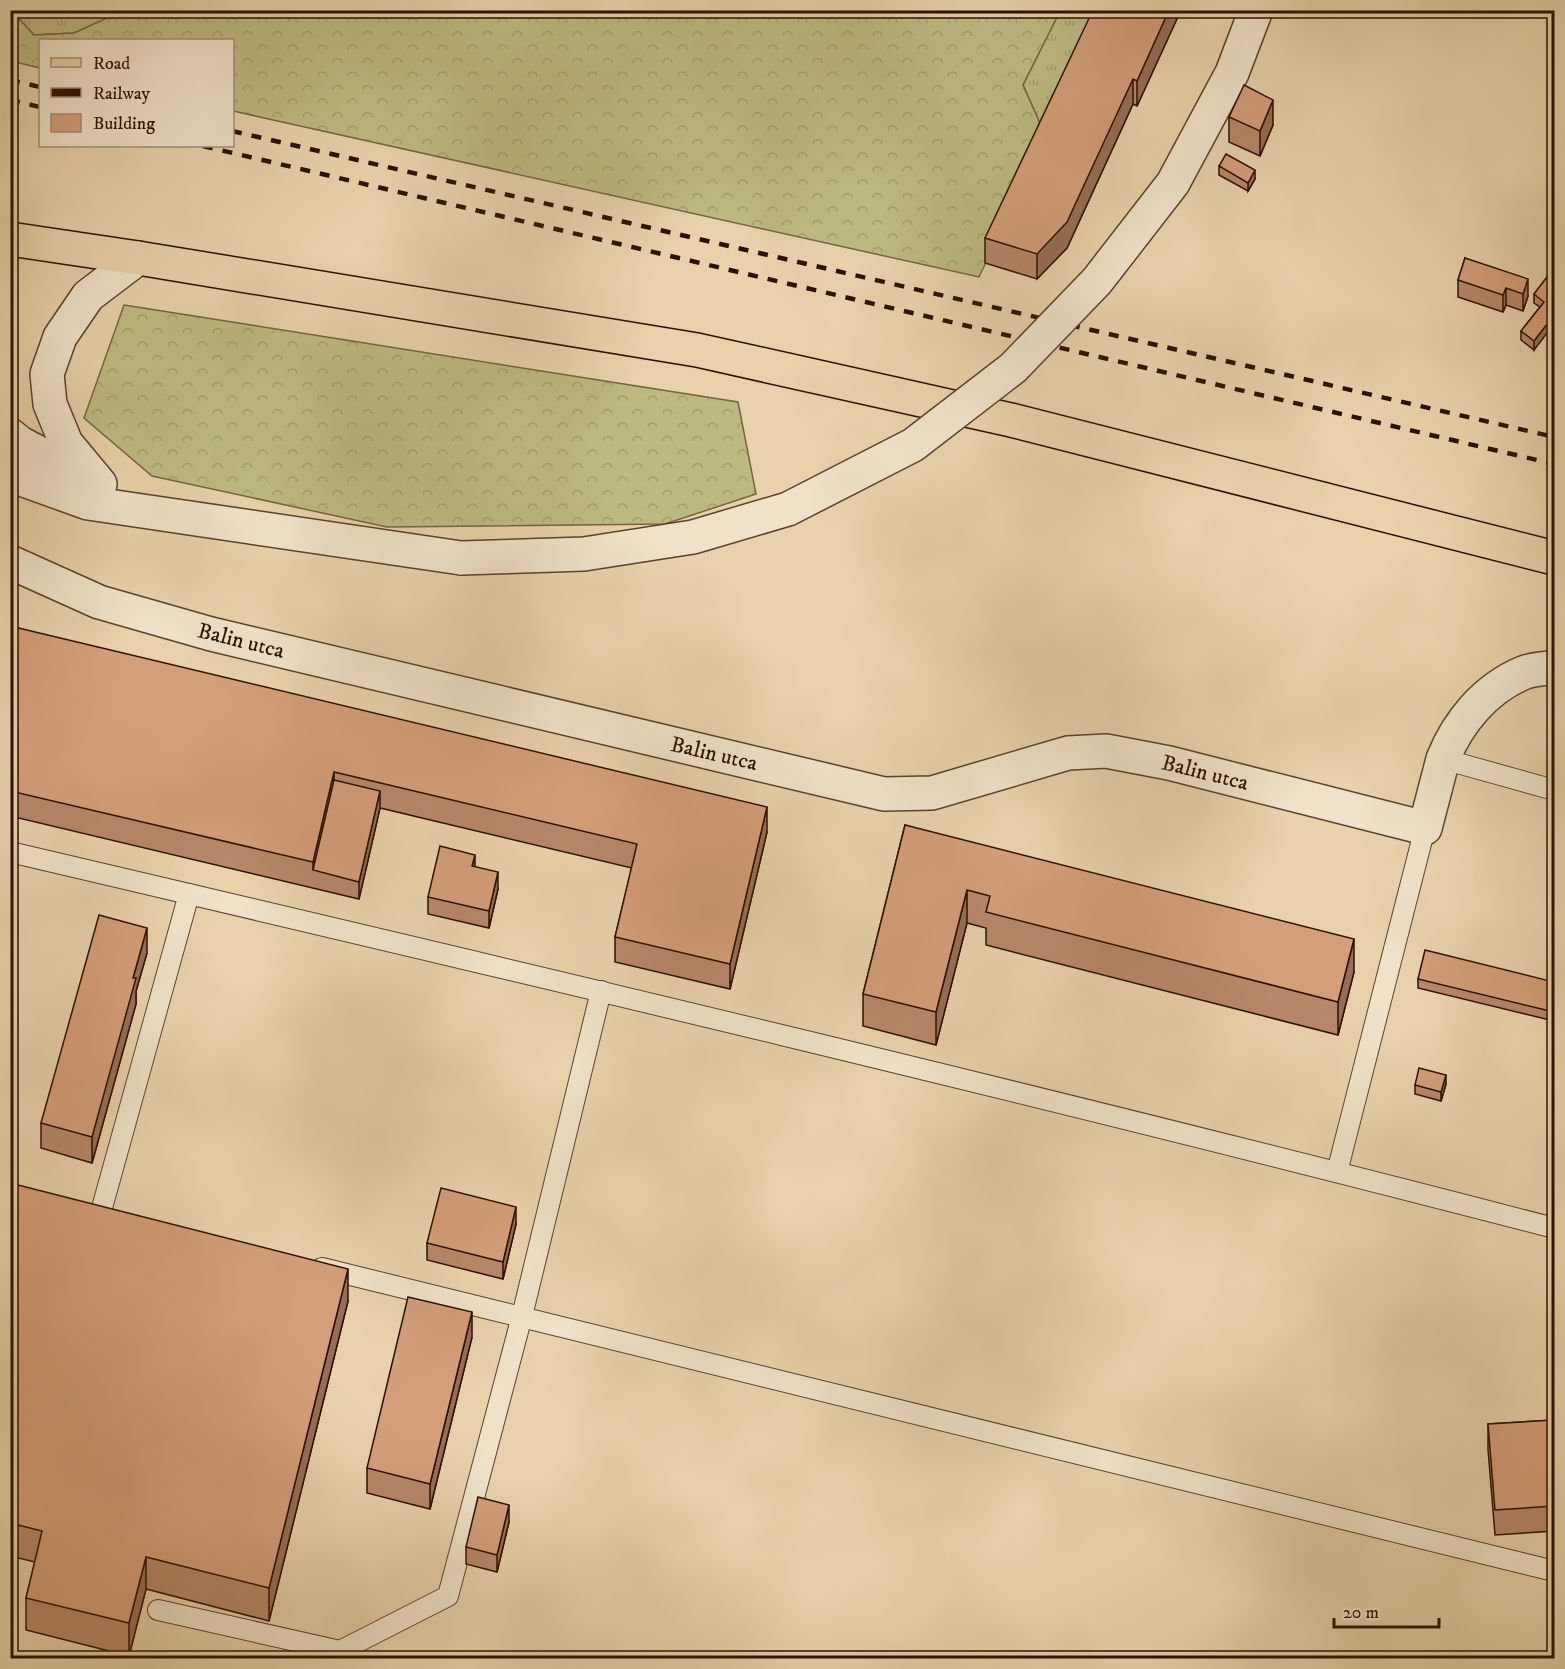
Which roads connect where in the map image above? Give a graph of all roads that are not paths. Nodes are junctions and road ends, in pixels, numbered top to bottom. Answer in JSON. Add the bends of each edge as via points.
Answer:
{"nodes":[{"id":1,"x":1256,"y":10,"type":"edge"},
{"id":2,"x":10,"y":239,"type":"edge"},
{"id":3,"x":138,"y":258,"type":"junction"},
{"id":4,"x":10,"y":435,"type":"edge"},
{"id":5,"x":10,"y":475,"type":"edge"},
{"id":6,"x":100,"y":484,"type":"junction"},
{"id":7,"x":199,"y":519,"type":"junction"},
{"id":8,"x":1554,"y":558,"type":"edge"},
{"id":9,"x":10,"y":562,"type":"edge"},
{"id":10,"x":1554,"y":667,"type":"edge"},
{"id":11,"x":1443,"y":759,"type":"junction"},
{"id":12,"x":1554,"y":790,"type":"edge"},
{"id":13,"x":1425,"y":828,"type":"junction"},
{"id":14,"x":10,"y":852,"type":"edge"},
{"id":15,"x":189,"y":894,"type":"junction"},
{"id":16,"x":601,"y":991,"type":"junction"},
{"id":17,"x":1337,"y":1172,"type":"junction"},
{"id":18,"x":78,"y":1209,"type":"edge"},
{"id":19,"x":100,"y":1215,"type":"junction"},
{"id":20,"x":123,"y":1220,"type":"edge"},
{"id":21,"x":1554,"y":1228,"type":"edge"},
{"id":22,"x":305,"y":1264,"type":"edge"},
{"id":23,"x":522,"y":1316,"type":"junction"},
{"id":24,"x":1554,"y":1571,"type":"edge"},
{"id":25,"x":159,"y":1610,"type":"dead end"}],
"edges":[{"from":1,"to":7,"type":"street","bridge":true,"via":[[1232,73],[1173,183],[1097,281],[1013,368],[913,445],[788,509],[693,537],[585,554],[461,558]]},
{"from":2,"to":3,"type":"main road"},
{"from":3,"to":6,"type":"street","via":[[88,296],[60,337],[47,374],[50,404],[66,443]]},
{"from":3,"to":8,"type":"main road","via":[[697,350],[1011,420]]},
{"from":4,"to":6,"type":"street"},
{"from":5,"to":7,"type":"street","via":[[88,503]]},
{"from":6,"to":7,"type":"street"},
{"from":9,"to":13,"type":"street","name":"Balin utca","via":[[99,602],[211,634],[884,794],[932,793],[1068,753],[1106,752],[1180,766]]},
{"from":10,"to":11,"type":"street","via":[[1524,672],[1488,693],[1466,716]]},
{"from":11,"to":12,"type":"lane"},
{"from":11,"to":13,"type":"street"},
{"from":13,"to":17,"type":"lane"},
{"from":14,"to":15,"type":"lane"},
{"from":15,"to":16,"type":"lane"},
{"from":15,"to":19,"type":"lane"},
{"from":16,"to":17,"type":"lane"},
{"from":16,"to":23,"type":"lane"},
{"from":17,"to":21,"type":"lane"},
{"from":18,"to":19,"type":"lane"},
{"from":19,"to":20,"type":"lane"},
{"from":22,"to":23,"type":"lane"},
{"from":23,"to":24,"type":"lane"},
{"from":23,"to":25,"type":"lane","via":[[448,1596],[340,1651]]}]}
